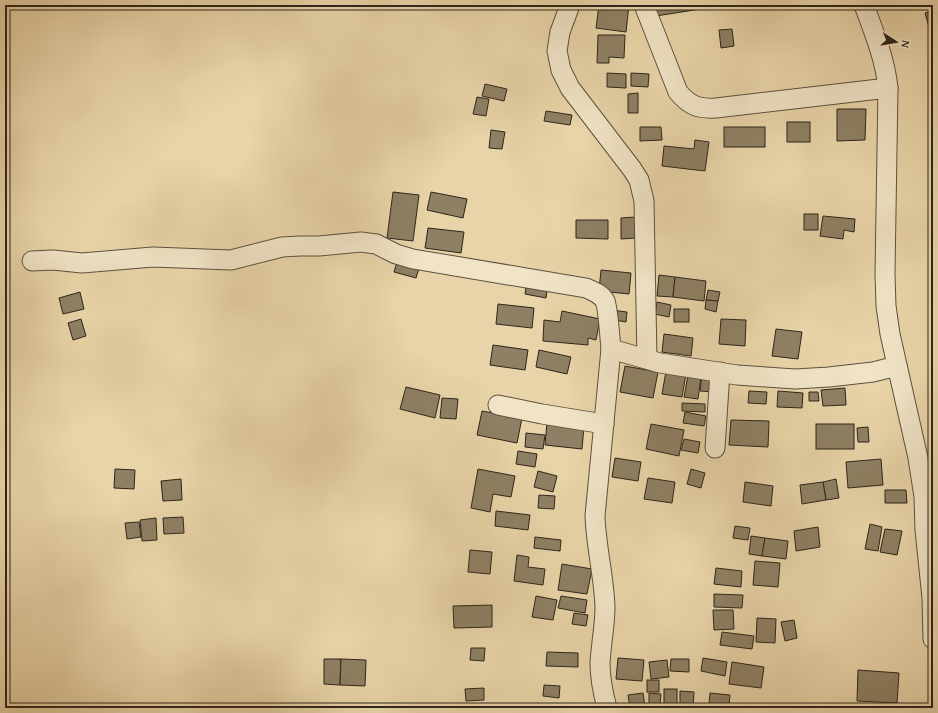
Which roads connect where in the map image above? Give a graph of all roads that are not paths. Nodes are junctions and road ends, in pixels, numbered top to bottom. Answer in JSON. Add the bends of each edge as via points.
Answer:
{"nodes":[{"id":1,"x":570,"y":5,"type":"edge"},
{"id":2,"x":644,"y":5,"type":"edge"},
{"id":3,"x":864,"y":5,"type":"edge"},
{"id":4,"x":884,"y":88,"type":"junction"},
{"id":5,"x":32,"y":261,"type":"dead end"},
{"id":6,"x":611,"y":349,"type":"junction"},
{"id":7,"x":647,"y":359,"type":"junction"},
{"id":8,"x":886,"y":368,"type":"junction"},
{"id":9,"x":720,"y":372,"type":"junction"},
{"id":10,"x":498,"y":405,"type":"dead end"},
{"id":11,"x":604,"y":424,"type":"junction"},
{"id":12,"x":715,"y":448,"type":"dead end"},
{"id":13,"x":933,"y":639,"type":"edge"},
{"id":14,"x":607,"y":708,"type":"edge"}],
"edges":[{"from":1,"to":7,"type":"street","via":[[560,32],[557,51],[561,70],[570,88],[632,168],[639,180],[644,201]]},
{"from":2,"to":4,"type":"street","via":[[678,92],[686,102],[695,106],[706,109]]},
{"from":3,"to":4,"type":"street","via":[[881,50],[886,72]]},
{"from":4,"to":8,"type":"street","via":[[885,274],[890,334]]},
{"from":5,"to":6,"type":"street","via":[[82,263],[153,257],[231,260],[288,247],[370,243],[413,259],[593,291],[605,301]]},
{"from":6,"to":7,"type":"street"},
{"from":6,"to":11,"type":"street"},
{"from":7,"to":9,"type":"street"},
{"from":8,"to":9,"type":"street","via":[[829,377],[795,379]]},
{"from":8,"to":13,"type":"street","via":[[918,458],[924,497]]},
{"from":9,"to":12,"type":"street"},
{"from":10,"to":11,"type":"street"},
{"from":11,"to":14,"type":"street","via":[[595,516],[605,607],[600,662]]}]}
